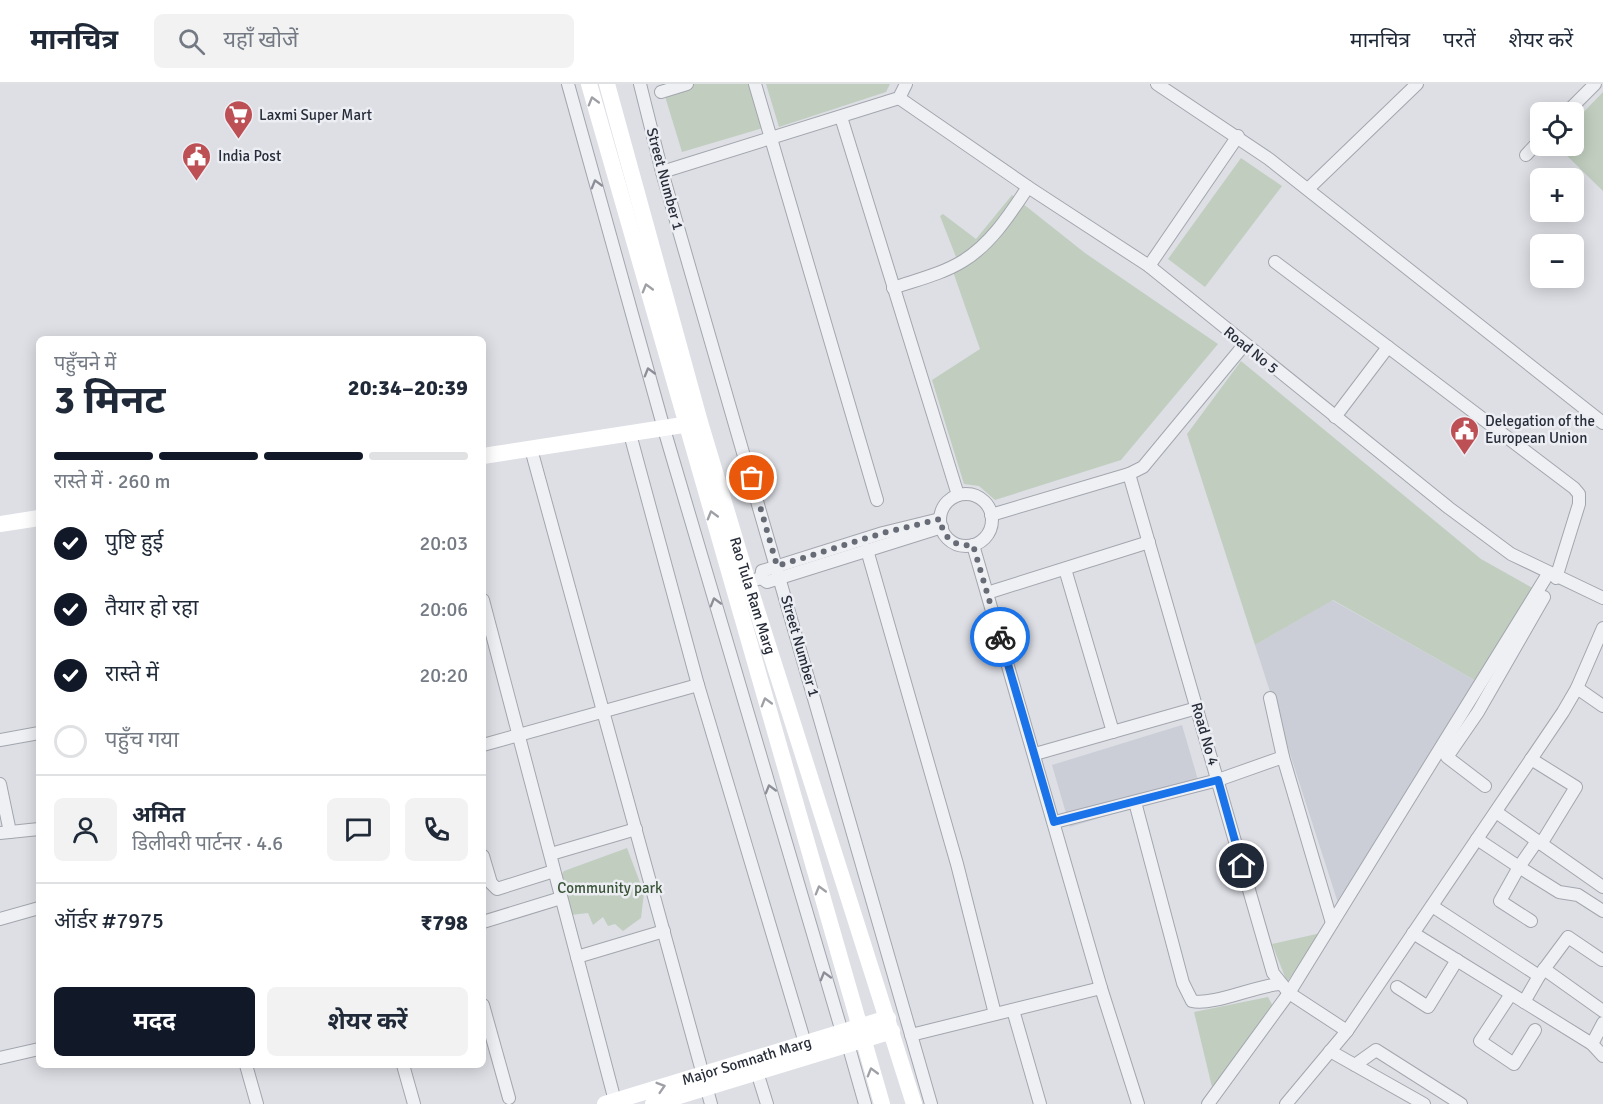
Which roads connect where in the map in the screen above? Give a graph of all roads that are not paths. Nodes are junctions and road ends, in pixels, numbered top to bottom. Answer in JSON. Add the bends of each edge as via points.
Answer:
{"nodes":[{"id":1,"x":568,"y":84,"type":"edge"},
{"id":2,"x":589,"y":84,"type":"edge"},
{"id":3,"x":607,"y":84,"type":"edge"},
{"id":4,"x":640,"y":84,"type":"edge"},
{"id":5,"x":687,"y":84,"type":"edge"},
{"id":6,"x":755,"y":84,"type":"edge"},
{"id":7,"x":906,"y":84,"type":"edge"},
{"id":8,"x":1157,"y":84,"type":"edge"},
{"id":9,"x":1417,"y":84,"type":"edge"},
{"id":10,"x":1595,"y":84,"type":"edge"},
{"id":11,"x":661,"y":92,"type":"dead end"},
{"id":12,"x":899,"y":98,"type":"junction"},
{"id":13,"x":1577,"y":102,"type":"edge"},
{"id":14,"x":841,"y":117,"type":"junction"},
{"id":15,"x":1238,"y":136,"type":"junction"},
{"id":16,"x":770,"y":139,"type":"junction"},
{"id":17,"x":1530,"y":150,"type":"edge"},
{"id":18,"x":1526,"y":154,"type":"dead end"},
{"id":19,"x":662,"y":172,"type":"junction"},
{"id":20,"x":1028,"y":187,"type":"junction"},
{"id":21,"x":1308,"y":189,"type":"junction"},
{"id":22,"x":1275,"y":262,"type":"dead end"},
{"id":23,"x":1149,"y":266,"type":"junction"},
{"id":24,"x":893,"y":288,"type":"junction"},
{"id":25,"x":1244,"y":345,"type":"junction"},
{"id":26,"x":1388,"y":347,"type":"junction"},
{"id":27,"x":1335,"y":417,"type":"junction"},
{"id":28,"x":1603,"y":423,"type":"edge"},
{"id":29,"x":693,"y":424,"type":"junction"},
{"id":30,"x":664,"y":429,"type":"junction"},
{"id":31,"x":630,"y":434,"type":"junction"},
{"id":32,"x":531,"y":448,"type":"junction"},
{"id":33,"x":486,"y":456,"type":"edge"},
{"id":34,"x":1129,"y":474,"type":"junction"},
{"id":35,"x":958,"y":495,"type":"junction"},
{"id":36,"x":877,"y":500,"type":"dead end"},
{"id":37,"x":991,"y":515,"type":"junction"},
{"id":38,"x":36,"y":518,"type":"edge"},
{"id":39,"x":941,"y":523,"type":"junction"},
{"id":40,"x":0,"y":524,"type":"edge"},
{"id":41,"x":1149,"y":542,"type":"junction"},
{"id":42,"x":973,"y":545,"type":"junction"},
{"id":43,"x":867,"y":550,"type":"junction"},
{"id":44,"x":828,"y":556,"type":"junction"},
{"id":45,"x":1065,"y":569,"type":"junction"},
{"id":46,"x":779,"y":572,"type":"junction"},
{"id":47,"x":1552,"y":576,"type":"junction"},
{"id":48,"x":754,"y":580,"type":"junction"},
{"id":49,"x":987,"y":593,"type":"junction"},
{"id":50,"x":1536,"y":594,"type":"junction"},
{"id":51,"x":1603,"y":598,"type":"edge"},
{"id":52,"x":486,"y":623,"type":"edge"},
{"id":53,"x":1603,"y":627,"type":"edge"},
{"id":54,"x":488,"y":639,"type":"edge"},
{"id":55,"x":698,"y":685,"type":"junction"},
{"id":56,"x":1577,"y":688,"type":"junction"},
{"id":57,"x":1270,"y":698,"type":"dead end"},
{"id":58,"x":1603,"y":706,"type":"edge"},
{"id":59,"x":1197,"y":708,"type":"junction"},
{"id":60,"x":603,"y":712,"type":"junction"},
{"id":61,"x":1113,"y":732,"type":"junction"},
{"id":62,"x":36,"y":734,"type":"edge"},
{"id":63,"x":519,"y":736,"type":"junction"},
{"id":64,"x":0,"y":740,"type":"edge"},
{"id":65,"x":486,"y":744,"type":"edge"},
{"id":66,"x":1035,"y":754,"type":"junction"},
{"id":67,"x":1283,"y":757,"type":"junction"},
{"id":68,"x":1531,"y":759,"type":"junction"},
{"id":69,"x":1218,"y":780,"type":"junction"},
{"id":70,"x":0,"y":784,"type":"edge"},
{"id":71,"x":1485,"y":786,"type":"dead end"},
{"id":72,"x":1135,"y":801,"type":"junction"},
{"id":73,"x":1496,"y":812,"type":"junction"},
{"id":74,"x":1054,"y":822,"type":"junction"},
{"id":75,"x":36,"y":829,"type":"edge"},
{"id":76,"x":636,"y":829,"type":"junction"},
{"id":77,"x":5,"y":833,"type":"edge"},
{"id":78,"x":1477,"y":839,"type":"junction"},
{"id":79,"x":1539,"y":843,"type":"junction"},
{"id":80,"x":551,"y":854,"type":"junction"},
{"id":81,"x":1519,"y":867,"type":"junction"},
{"id":82,"x":486,"y":868,"type":"edge"},
{"id":83,"x":554,"y":871,"type":"junction"},
{"id":84,"x":1592,"y":879,"type":"junction"},
{"id":85,"x":1603,"y":887,"type":"edge"},
{"id":86,"x":1581,"y":897,"type":"junction"},
{"id":87,"x":561,"y":898,"type":"junction"},
{"id":88,"x":1432,"y":906,"type":"junction"},
{"id":89,"x":36,"y":909,"type":"edge"},
{"id":90,"x":1603,"y":911,"type":"edge"},
{"id":91,"x":0,"y":919,"type":"edge"},
{"id":92,"x":486,"y":921,"type":"edge"},
{"id":93,"x":1531,"y":921,"type":"dead end"},
{"id":94,"x":1332,"y":923,"type":"junction"},
{"id":95,"x":664,"y":931,"type":"junction"},
{"id":96,"x":1413,"y":933,"type":"junction"},
{"id":97,"x":577,"y":957,"type":"junction"},
{"id":98,"x":1457,"y":960,"type":"junction"},
{"id":99,"x":1602,"y":960,"type":"edge"},
{"id":100,"x":1541,"y":973,"type":"junction"},
{"id":101,"x":1279,"y":984,"type":"junction"},
{"id":102,"x":1397,"y":987,"type":"dead end"},
{"id":103,"x":1101,"y":988,"type":"junction"},
{"id":104,"x":1289,"y":993,"type":"junction"},
{"id":105,"x":1511,"y":994,"type":"junction"},
{"id":106,"x":1524,"y":1002,"type":"junction"},
{"id":107,"x":1013,"y":1010,"type":"junction"},
{"id":108,"x":1603,"y":1011,"type":"edge"},
{"id":109,"x":995,"y":1014,"type":"junction"},
{"id":110,"x":486,"y":1016,"type":"edge"},
{"id":111,"x":1603,"y":1023,"type":"edge"},
{"id":112,"x":890,"y":1025,"type":"junction"},
{"id":113,"x":1535,"y":1030,"type":"dead end"},
{"id":114,"x":1347,"y":1031,"type":"junction"},
{"id":115,"x":853,"y":1035,"type":"junction"},
{"id":116,"x":911,"y":1035,"type":"junction"},
{"id":117,"x":805,"y":1043,"type":"junction"},
{"id":118,"x":1592,"y":1044,"type":"junction"},
{"id":119,"x":36,"y":1050,"type":"edge"},
{"id":120,"x":1330,"y":1051,"type":"junction"},
{"id":121,"x":1603,"y":1056,"type":"edge"},
{"id":122,"x":0,"y":1058,"type":"edge"},
{"id":123,"x":1355,"y":1065,"type":"junction"},
{"id":124,"x":247,"y":1068,"type":"edge"},
{"id":125,"x":404,"y":1068,"type":"edge"},
{"id":126,"x":757,"y":1072,"type":"junction"},
{"id":127,"x":705,"y":1081,"type":"junction"},
{"id":128,"x":509,"y":1098,"type":"dead end"},
{"id":129,"x":1292,"y":1102,"type":"edge"},
{"id":130,"x":610,"y":1103,"type":"edge"},
{"id":131,"x":257,"y":1104,"type":"edge"},
{"id":132,"x":414,"y":1104,"type":"edge"},
{"id":133,"x":653,"y":1104,"type":"edge"},
{"id":134,"x":711,"y":1104,"type":"edge"},
{"id":135,"x":767,"y":1104,"type":"edge"},
{"id":136,"x":865,"y":1104,"type":"edge"},
{"id":137,"x":882,"y":1104,"type":"edge"},
{"id":138,"x":914,"y":1104,"type":"edge"},
{"id":139,"x":931,"y":1104,"type":"edge"},
{"id":140,"x":1040,"y":1104,"type":"edge"},
{"id":141,"x":1138,"y":1104,"type":"edge"},
{"id":142,"x":1208,"y":1104,"type":"edge"},
{"id":143,"x":1424,"y":1104,"type":"edge"},
{"id":144,"x":1461,"y":1104,"type":"edge"}],
"edges":[{"from":30,"to":1,"type":"street","one_way":true},
{"from":29,"to":2,"type":"main road","name":"Rao Tula Ram Marg","one_way":true},
{"from":3,"to":29,"type":"main road","name":"Rao Tula Ram Marg"},
{"from":4,"to":19,"type":"street","name":"Street Number 1"},
{"from":5,"to":11,"type":"street"},
{"from":6,"to":16,"type":"street"},
{"from":7,"to":12,"type":"street"},
{"from":8,"to":15,"type":"street"},
{"from":9,"to":21,"type":"street"},
{"from":10,"to":13,"type":"street"},
{"from":12,"to":14,"type":"street"},
{"from":12,"to":20,"type":"street","name":"Road No 5"},
{"from":14,"to":16,"type":"street"},
{"from":14,"to":24,"type":"street"},
{"from":15,"to":21,"type":"street"},
{"from":15,"to":23,"type":"street"},
{"from":16,"to":19,"type":"street"},
{"from":16,"to":36,"type":"street"},
{"from":17,"to":18,"type":"street"},
{"from":19,"to":46,"type":"street","name":"Street Number 1"},
{"from":20,"to":23,"type":"street","name":"Road No 5"},
{"from":20,"to":24,"type":"street","via":[[1006,220],[973,254],[947,269]]},
{"from":21,"to":28,"type":"street"},
{"from":22,"to":26,"type":"street"},
{"from":23,"to":25,"type":"street","name":"Road No 5"},
{"from":24,"to":35,"type":"street"},
{"from":25,"to":27,"type":"street","name":"Road No 5"},
{"from":25,"to":34,"type":"street","via":[[1155,456]]},
{"from":26,"to":27,"type":"street"},
{"from":26,"to":47,"type":"street","via":[[1579,494],[1579,504]]},
{"from":27,"to":47,"type":"street","name":"Road No 5","via":[[1502,548]]},
{"from":29,"to":30,"type":"main road"},
{"from":29,"to":48,"type":"main road","name":"Rao Tula Ram Marg"},
{"from":115,"to":29,"type":"main road","name":"Rao Tula Ram Marg","one_way":true},
{"from":30,"to":31,"type":"main road"},
{"from":115,"to":30,"type":"street","one_way":true},
{"from":31,"to":32,"type":"main road"},
{"from":31,"to":55,"type":"street"},
{"from":32,"to":33,"type":"main road"},
{"from":32,"to":60,"type":"street"},
{"from":34,"to":37,"type":"street"},
{"from":34,"to":41,"type":"street","name":"Road No 4"},
{"from":35,"to":37,"type":"street","via":[[983,500]]},
{"from":35,"to":39,"type":"street","via":[[946,504]]},
{"from":37,"to":42,"type":"street","via":[[990,530]]},
{"from":38,"to":40,"type":"main road"},
{"from":39,"to":42,"type":"street","via":[[945,534],[957,544]]},
{"from":39,"to":43,"type":"street"},
{"from":39,"to":44,"type":"street","via":[[883,533]]},
{"from":41,"to":45,"type":"street"},
{"from":41,"to":59,"type":"street","name":"Road No 4"},
{"from":42,"to":49,"type":"street"},
{"from":43,"to":44,"type":"street"},
{"from":43,"to":109,"type":"street","via":[[927,754]]},
{"from":44,"to":46,"type":"street"},
{"from":45,"to":49,"type":"street"},
{"from":45,"to":61,"type":"street"},
{"from":46,"to":48,"type":"street","via":[[766,582]]},
{"from":46,"to":116,"type":"street","name":"Street Number 1"},
{"from":47,"to":50,"type":"street"},
{"from":47,"to":51,"type":"street","name":"Road No 5"},
{"from":48,"to":112,"type":"main road","name":"Rao Tula Ram Marg"},
{"from":49,"to":66,"type":"street"},
{"from":50,"to":71,"type":"street","via":[[1544,597],[1478,712],[1447,757]]},
{"from":50,"to":94,"type":"street"},
{"from":52,"to":54,"type":"street"},
{"from":53,"to":56,"type":"street"},
{"from":54,"to":63,"type":"street"},
{"from":55,"to":60,"type":"street"},
{"from":55,"to":117,"type":"street"},
{"from":56,"to":58,"type":"street"},
{"from":56,"to":68,"type":"street"},
{"from":57,"to":67,"type":"street"},
{"from":59,"to":61,"type":"street"},
{"from":59,"to":69,"type":"street","name":"Road No 4"},
{"from":60,"to":63,"type":"street"},
{"from":60,"to":76,"type":"street"},
{"from":61,"to":66,"type":"street"},
{"from":62,"to":64,"type":"street"},
{"from":63,"to":65,"type":"street"},
{"from":63,"to":80,"type":"street"},
{"from":66,"to":74,"type":"street"},
{"from":67,"to":69,"type":"street"},
{"from":67,"to":94,"type":"street"},
{"from":68,"to":73,"type":"street"},
{"from":68,"to":79,"type":"street","via":[[1576,787]]},
{"from":69,"to":72,"type":"street"},
{"from":69,"to":101,"type":"street","name":"Road No 4"},
{"from":70,"to":77,"type":"street"},
{"from":72,"to":74,"type":"street"},
{"from":72,"to":101,"type":"street","via":[[1183,982],[1192,1001]]},
{"from":73,"to":78,"type":"street"},
{"from":73,"to":79,"type":"street"},
{"from":74,"to":103,"type":"street"},
{"from":75,"to":77,"type":"street"},
{"from":76,"to":80,"type":"street"},
{"from":76,"to":95,"type":"street"},
{"from":78,"to":81,"type":"street"},
{"from":78,"to":88,"type":"street"},
{"from":79,"to":81,"type":"street"},
{"from":79,"to":84,"type":"street"},
{"from":80,"to":83,"type":"street"},
{"from":81,"to":86,"type":"street","via":[[1559,892]]},
{"from":81,"to":93,"type":"street","via":[[1500,901]]},
{"from":82,"to":83,"type":"street","via":[[490,883],[497,889]]},
{"from":83,"to":87,"type":"street"},
{"from":84,"to":85,"type":"street"},
{"from":84,"to":86,"type":"street"},
{"from":86,"to":90,"type":"street"},
{"from":87,"to":92,"type":"street"},
{"from":87,"to":97,"type":"street"},
{"from":88,"to":96,"type":"street"},
{"from":88,"to":100,"type":"street"},
{"from":89,"to":91,"type":"street"},
{"from":94,"to":104,"type":"street"},
{"from":95,"to":97,"type":"street"},
{"from":95,"to":127,"type":"street"},
{"from":96,"to":98,"type":"street"},
{"from":96,"to":114,"type":"street"},
{"from":97,"to":130,"type":"street"},
{"from":98,"to":102,"type":"street","via":[[1428,1007]]},
{"from":98,"to":105,"type":"street"},
{"from":99,"to":100,"type":"street","via":[[1568,937]]},
{"from":100,"to":106,"type":"street"},
{"from":100,"to":108,"type":"street"},
{"from":101,"to":104,"type":"street","name":"Road No 4"},
{"from":103,"to":107,"type":"street"},
{"from":103,"to":141,"type":"street"},
{"from":104,"to":114,"type":"street","name":"Road No 4"},
{"from":104,"to":142,"type":"street"},
{"from":105,"to":106,"type":"street"},
{"from":105,"to":113,"type":"street","via":[[1480,1041],[1514,1064]]},
{"from":106,"to":118,"type":"street"},
{"from":107,"to":109,"type":"street"},
{"from":107,"to":140,"type":"street"},
{"from":109,"to":116,"type":"street"},
{"from":110,"to":128,"type":"street"},
{"from":111,"to":118,"type":"street"},
{"from":112,"to":115,"type":"main road","name":"Major Somnath Marg"},
{"from":112,"to":138,"type":"main road","name":"Rao Tula Ram Marg"},
{"from":114,"to":120,"type":"street"},
{"from":115,"to":117,"type":"main road","name":"Major Somnath Marg"},
{"from":115,"to":126,"type":"main road","name":"Major Somnath Marg"},
{"from":115,"to":136,"type":"street"},
{"from":137,"to":115,"type":"main road","name":"Rao Tula Ram Marg","one_way":true},
{"from":116,"to":139,"type":"street","name":"Street Number 1"},
{"from":117,"to":127,"type":"main road","name":"Major Somnath Marg"},
{"from":118,"to":121,"type":"street"},
{"from":119,"to":122,"type":"street"},
{"from":120,"to":123,"type":"street"},
{"from":120,"to":129,"type":"street"},
{"from":123,"to":143,"type":"street"},
{"from":123,"to":144,"type":"street","via":[[1376,1050]]},
{"from":124,"to":131,"type":"street"},
{"from":125,"to":132,"type":"street"},
{"from":126,"to":127,"type":"main road","name":"Major Somnath Marg"},
{"from":126,"to":135,"type":"street"},
{"from":130,"to":127,"type":"main road","name":"Major Somnath Marg","one_way":true},
{"from":127,"to":133,"type":"main road","name":"Major Somnath Marg"},
{"from":127,"to":134,"type":"street"}]}
